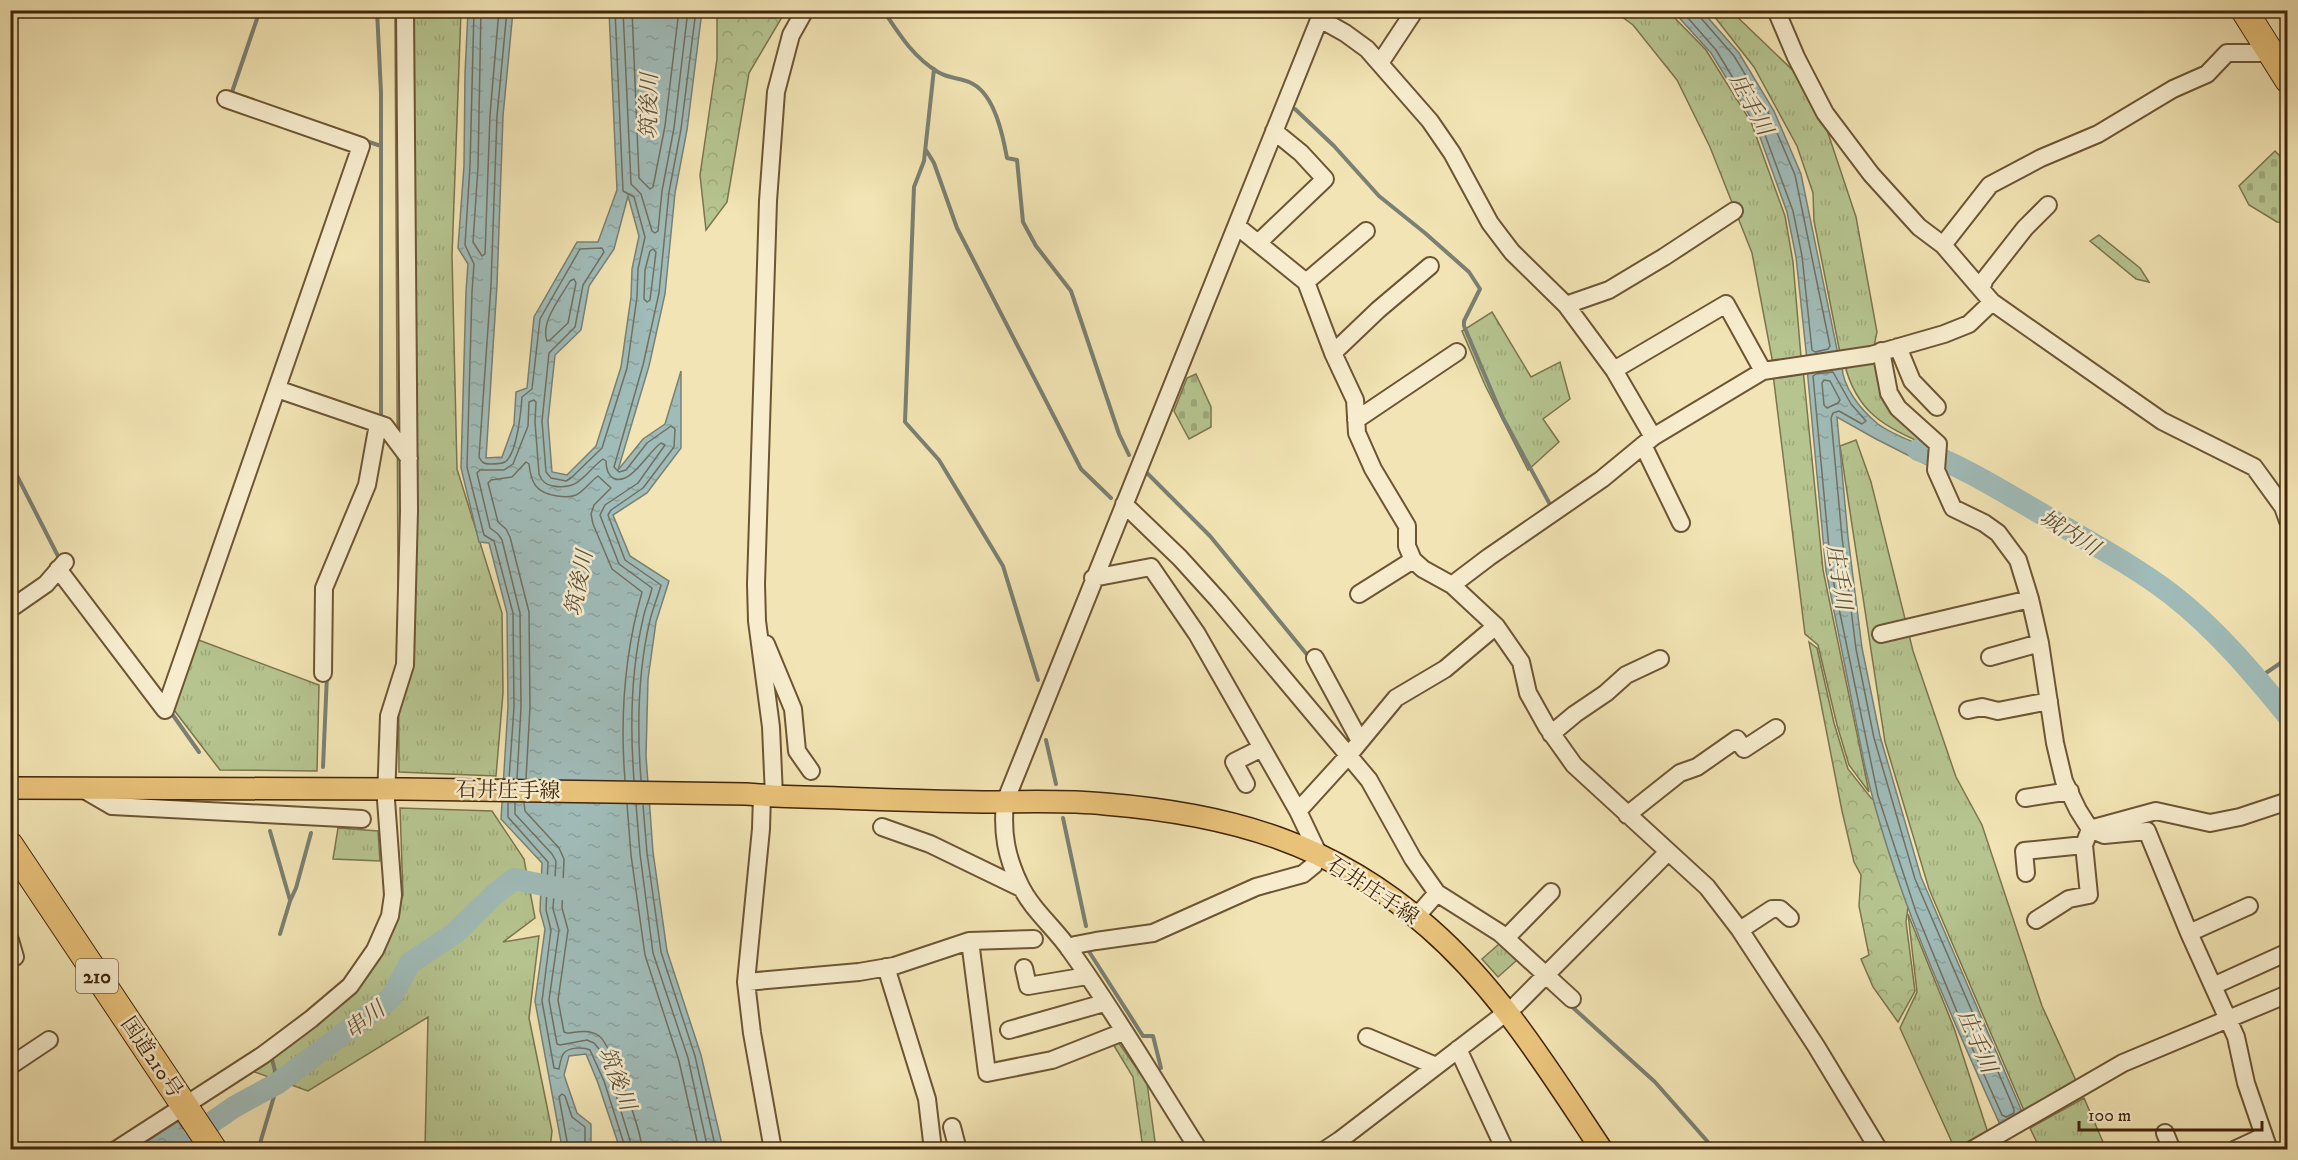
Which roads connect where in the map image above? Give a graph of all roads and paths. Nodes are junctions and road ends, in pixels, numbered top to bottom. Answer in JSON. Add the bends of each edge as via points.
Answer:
{"nodes":[{"id":1,"x":405,"y":10,"type":"edge"},
{"id":2,"x":805,"y":10,"type":"edge"},
{"id":3,"x":1415,"y":10,"type":"edge"},
{"id":4,"x":1776,"y":10,"type":"edge"},
{"id":5,"x":2244,"y":10,"type":"edge"},
{"id":6,"x":1321,"y":15,"type":"edge"},
{"id":7,"x":2267,"y":49,"type":"junction"},
{"id":8,"x":1380,"y":63,"type":"junction"},
{"id":9,"x":2288,"y":80,"type":"edge"},
{"id":10,"x":226,"y":99,"type":"dead end"},
{"id":11,"x":1274,"y":131,"type":"junction"},
{"id":12,"x":2048,"y":205,"type":"dead end"},
{"id":13,"x":1734,"y":211,"type":"dead end"},
{"id":14,"x":1238,"y":226,"type":"junction"},
{"id":15,"x":1366,"y":231,"type":"dead end"},
{"id":16,"x":1258,"y":243,"type":"junction"},
{"id":17,"x":1943,"y":244,"type":"junction"},
{"id":18,"x":1430,"y":266,"type":"dead end"},
{"id":19,"x":1306,"y":282,"type":"junction"},
{"id":20,"x":1981,"y":289,"type":"junction"},
{"id":21,"x":1992,"y":302,"type":"junction"},
{"id":22,"x":1566,"y":305,"type":"junction"},
{"id":23,"x":1898,"y":347,"type":"junction"},
{"id":24,"x":1457,"y":352,"type":"dead end"},
{"id":25,"x":1334,"y":353,"type":"junction"},
{"id":26,"x":1876,"y":353,"type":"junction"},
{"id":27,"x":1771,"y":369,"type":"junction"},
{"id":28,"x":1614,"y":370,"type":"junction"},
{"id":29,"x":277,"y":389,"type":"junction"},
{"id":30,"x":1937,"y":407,"type":"dead end"},
{"id":31,"x":1356,"y":420,"type":"junction"},
{"id":32,"x":382,"y":425,"type":"junction"},
{"id":33,"x":1648,"y":441,"type":"junction"},
{"id":34,"x":409,"y":458,"type":"junction"},
{"id":35,"x":2282,"y":495,"type":"edge"},
{"id":36,"x":1124,"y":504,"type":"junction"},
{"id":37,"x":2288,"y":521,"type":"edge"},
{"id":38,"x":1681,"y":522,"type":"dead end"},
{"id":39,"x":1172,"y":557,"type":"junction"},
{"id":40,"x":1413,"y":560,"type":"junction"},
{"id":41,"x":1151,"y":567,"type":"junction"},
{"id":42,"x":1093,"y":578,"type":"junction"},
{"id":43,"x":1452,"y":585,"type":"junction"},
{"id":44,"x":1359,"y":594,"type":"dead end"},
{"id":45,"x":2030,"y":599,"type":"junction"},
{"id":46,"x":10,"y":609,"type":"edge"},
{"id":47,"x":757,"y":621,"type":"junction"},
{"id":48,"x":1496,"y":626,"type":"junction"},
{"id":49,"x":1881,"y":634,"type":"dead end"},
{"id":50,"x":2040,"y":643,"type":"junction"},
{"id":51,"x":1990,"y":657,"type":"dead end"},
{"id":52,"x":1315,"y":658,"type":"dead end"},
{"id":53,"x":1660,"y":659,"type":"dead end"},
{"id":54,"x":323,"y":673,"type":"dead end"},
{"id":55,"x":2049,"y":701,"type":"junction"},
{"id":56,"x":1968,"y":710,"type":"dead end"},
{"id":57,"x":1776,"y":728,"type":"dead end"},
{"id":58,"x":1551,"y":734,"type":"junction"},
{"id":59,"x":1360,"y":741,"type":"junction"},
{"id":60,"x":1262,"y":748,"type":"junction"},
{"id":61,"x":1348,"y":756,"type":"junction"},
{"id":62,"x":811,"y":771,"type":"dead end"},
{"id":63,"x":1246,"y":784,"type":"dead end"},
{"id":64,"x":10,"y":788,"type":"edge"},
{"id":65,"x":80,"y":788,"type":"junction"},
{"id":66,"x":395,"y":789,"type":"junction"},
{"id":67,"x":2070,"y":792,"type":"junction"},
{"id":68,"x":761,"y":795,"type":"junction"},
{"id":69,"x":2025,"y":798,"type":"dead end"},
{"id":70,"x":2288,"y":801,"type":"edge"},
{"id":71,"x":1005,"y":802,"type":"junction"},
{"id":72,"x":1298,"y":811,"type":"junction"},
{"id":73,"x":1628,"y":815,"type":"junction"},
{"id":74,"x":362,"y":819,"type":"dead end"},
{"id":75,"x":882,"y":827,"type":"dead end"},
{"id":76,"x":2090,"y":829,"type":"junction"},
{"id":77,"x":10,"y":845,"type":"edge"},
{"id":78,"x":2084,"y":845,"type":"junction"},
{"id":79,"x":1668,"y":852,"type":"junction"},
{"id":80,"x":1318,"y":853,"type":"junction"},
{"id":81,"x":2026,"y":873,"type":"dead end"},
{"id":82,"x":1021,"y":888,"type":"junction"},
{"id":83,"x":1437,"y":892,"type":"junction"},
{"id":84,"x":1551,"y":892,"type":"dead end"},
{"id":85,"x":2249,"y":906,"type":"dead end"},
{"id":86,"x":1416,"y":917,"type":"junction"},
{"id":87,"x":1790,"y":918,"type":"dead end"},
{"id":88,"x":2036,"y":920,"type":"dead end"},
{"id":89,"x":1740,"y":930,"type":"junction"},
{"id":90,"x":2189,"y":933,"type":"junction"},
{"id":91,"x":1506,"y":938,"type":"junction"},
{"id":92,"x":1034,"y":939,"type":"dead end"},
{"id":93,"x":10,"y":940,"type":"edge"},
{"id":94,"x":970,"y":941,"type":"junction"},
{"id":95,"x":1069,"y":949,"type":"junction"},
{"id":96,"x":2288,"y":952,"type":"edge"},
{"id":97,"x":15,"y":957,"type":"dead end"},
{"id":98,"x":886,"y":967,"type":"junction"},
{"id":99,"x":1024,"y":968,"type":"dead end"},
{"id":100,"x":1546,"y":974,"type":"junction"},
{"id":101,"x":1087,"y":976,"type":"junction"},
{"id":102,"x":746,"y":982,"type":"junction"},
{"id":103,"x":2213,"y":986,"type":"junction"},
{"id":104,"x":2288,"y":994,"type":"edge"},
{"id":105,"x":1572,"y":999,"type":"dead end"},
{"id":106,"x":1104,"y":1003,"type":"junction"},
{"id":107,"x":1507,"y":1012,"type":"junction"},
{"id":108,"x":2228,"y":1018,"type":"junction"},
{"id":109,"x":1009,"y":1029,"type":"dead end"},
{"id":110,"x":1124,"y":1032,"type":"junction"},
{"id":111,"x":1367,"y":1037,"type":"dead end"},
{"id":112,"x":49,"y":1040,"type":"dead end"},
{"id":113,"x":1458,"y":1049,"type":"junction"},
{"id":114,"x":10,"y":1066,"type":"edge"},
{"id":115,"x":1436,"y":1066,"type":"junction"},
{"id":116,"x":184,"y":1106,"type":"junction"},
{"id":117,"x":952,"y":1127,"type":"dead end"},
{"id":118,"x":2165,"y":1133,"type":"dead end"},
{"id":119,"x":2266,"y":1143,"type":"edge"},
{"id":120,"x":116,"y":1149,"type":"edge"},
{"id":121,"x":214,"y":1149,"type":"edge"},
{"id":122,"x":772,"y":1149,"type":"edge"},
{"id":123,"x":933,"y":1149,"type":"edge"},
{"id":124,"x":958,"y":1149,"type":"edge"},
{"id":125,"x":1199,"y":1149,"type":"edge"},
{"id":126,"x":1325,"y":1149,"type":"edge"},
{"id":127,"x":1505,"y":1149,"type":"edge"},
{"id":128,"x":1602,"y":1149,"type":"edge"},
{"id":129,"x":1879,"y":1149,"type":"edge"},
{"id":130,"x":1972,"y":1149,"type":"edge"},
{"id":131,"x":2172,"y":1149,"type":"edge"},
{"id":132,"x":2234,"y":1149,"type":"edge"}],
"edges":[{"from":1,"to":34,"type":"street"},
{"from":2,"to":47,"type":"street","via":[[791,34],[776,92],[768,201]]},
{"from":3,"to":8,"type":"street"},
{"from":4,"to":17,"type":"street","via":[[1825,113],[1871,174],[1919,227]]},
{"from":5,"to":7,"type":"highway"},
{"from":6,"to":8,"type":"street"},
{"from":6,"to":11,"type":"street"},
{"from":7,"to":9,"type":"highway"},
{"from":7,"to":17,"type":"street","via":[[2259,53],[2227,52],[2207,74],[2173,89],[2098,134],[1989,185]]},
{"from":8,"to":22,"type":"street","via":[[1430,121],[1490,223],[1512,252]]},
{"from":10,"to":29,"type":"street","via":[[361,146]]},
{"from":11,"to":14,"type":"street"},
{"from":11,"to":16,"type":"street","via":[[1325,178]]},
{"from":12,"to":20,"type":"street","via":[[2025,228]]},
{"from":13,"to":22,"type":"street","via":[[1609,290]]},
{"from":14,"to":16,"type":"street"},
{"from":14,"to":36,"type":"street"},
{"from":15,"to":19,"type":"street"},
{"from":16,"to":19,"type":"street"},
{"from":17,"to":20,"type":"street"},
{"from":18,"to":25,"type":"street"},
{"from":19,"to":25,"type":"street"},
{"from":20,"to":21,"type":"street"},
{"from":21,"to":23,"type":"street","via":[[1969,324]]},
{"from":21,"to":35,"type":"street","via":[[2162,421],[2254,467]]},
{"from":22,"to":28,"type":"street"},
{"from":23,"to":26,"type":"street"},
{"from":23,"to":30,"type":"street","via":[[1912,381]]},
{"from":24,"to":31,"type":"street"},
{"from":25,"to":31,"type":"street","via":[[1355,400]]},
{"from":26,"to":27,"type":"street"},
{"from":26,"to":45,"type":"street","via":[[1898,408],[1938,444],[1936,470],[1953,508],[1984,523],[2007,543],[2018,560]]},
{"from":27,"to":28,"type":"street","via":[[1726,304]]},
{"from":27,"to":33,"type":"street"},
{"from":28,"to":33,"type":"street"},
{"from":29,"to":32,"type":"street"},
{"from":29,"to":46,"type":"street","via":[[167,706],[61,565],[46,584]]},
{"from":31,"to":40,"type":"street","via":[[1357,433],[1373,469],[1407,526],[1407,546]]},
{"from":32,"to":34,"type":"street"},
{"from":32,"to":54,"type":"street","via":[[367,485],[324,588]]},
{"from":33,"to":38,"type":"street"},
{"from":33,"to":43,"type":"street","via":[[1602,479]]},
{"from":34,"to":66,"type":"street","via":[[405,665],[388,716]]},
{"from":35,"to":37,"type":"street"},
{"from":36,"to":39,"type":"street"},
{"from":36,"to":42,"type":"street"},
{"from":39,"to":41,"type":"street"},
{"from":39,"to":61,"type":"street","via":[[1219,601]]},
{"from":40,"to":43,"type":"street"},
{"from":40,"to":44,"type":"street"},
{"from":41,"to":42,"type":"street"},
{"from":41,"to":60,"type":"street","via":[[1197,634]]},
{"from":42,"to":71,"type":"street"},
{"from":43,"to":48,"type":"street"},
{"from":45,"to":49,"type":"street"},
{"from":45,"to":50,"type":"street"},
{"from":47,"to":62,"type":"street","via":[[793,709],[798,751]]},
{"from":47,"to":68,"type":"street","via":[[771,727]]},
{"from":48,"to":58,"type":"street","via":[[1521,662],[1528,693]]},
{"from":48,"to":59,"type":"street","via":[[1445,669],[1396,698]]},
{"from":50,"to":51,"type":"street"},
{"from":50,"to":55,"type":"street"},
{"from":52,"to":59,"type":"street"},
{"from":53,"to":58,"type":"street","via":[[1626,675]]},
{"from":55,"to":56,"type":"street","via":[[1998,711],[1982,707]]},
{"from":55,"to":67,"type":"street","via":[[2064,781]]},
{"from":57,"to":73,"type":"street","via":[[1744,748],[1737,739],[1680,773]]},
{"from":58,"to":73,"type":"street","via":[[1574,765]]},
{"from":59,"to":61,"type":"street"},
{"from":60,"to":63,"type":"street","via":[[1234,762]]},
{"from":60,"to":72,"type":"street"},
{"from":61,"to":72,"type":"street"},
{"from":61,"to":83,"type":"street","via":[[1369,780],[1413,859]]},
{"from":64,"to":65,"type":"main road","name":"石井庄手線"},
{"from":65,"to":66,"type":"main road","name":"石井庄手線"},
{"from":65,"to":74,"type":"street","via":[[112,806]]},
{"from":66,"to":68,"type":"main road","name":"石井庄手線"},
{"from":66,"to":116,"type":"street","via":[[393,895],[390,916],[375,950],[350,986],[311,1019]]},
{"from":67,"to":69,"type":"street"},
{"from":67,"to":76,"type":"street"},
{"from":68,"to":71,"type":"main road","name":"石井庄手線"},
{"from":68,"to":102,"type":"street"},
{"from":70,"to":76,"type":"street","via":[[2210,823],[2156,811]]},
{"from":71,"to":80,"type":"main road","name":"石井庄手線","via":[[1150,809],[1232,823]]},
{"from":71,"to":82,"type":"street","via":[[1003,828],[1008,857]]},
{"from":72,"to":80,"type":"street"},
{"from":73,"to":79,"type":"street"},
{"from":75,"to":82,"type":"street","via":[[930,844]]},
{"from":76,"to":78,"type":"street"},
{"from":76,"to":90,"type":"street","via":[[2104,835],[2147,831]]},
{"from":77,"to":116,"type":"highway","name":"国道210号","number":"210"},
{"from":78,"to":81,"type":"street","via":[[2025,851]]},
{"from":78,"to":88,"type":"street","via":[[2089,895],[2069,899]]},
{"from":79,"to":89,"type":"street","via":[[1707,887]]},
{"from":79,"to":100,"type":"street"},
{"from":80,"to":86,"type":"main road","name":"石井庄手線","via":[[1372,884]]},
{"from":80,"to":95,"type":"street","via":[[1314,865],[1303,874],[1256,887],[1153,933]]},
{"from":82,"to":95,"type":"street"},
{"from":83,"to":86,"type":"street"},
{"from":83,"to":91,"type":"street"},
{"from":84,"to":91,"type":"street"},
{"from":85,"to":90,"type":"street"},
{"from":86,"to":107,"type":"main road","name":"石井庄手線"},
{"from":87,"to":89,"type":"street","via":[[1780,909],[1772,909]]},
{"from":89,"to":129,"type":"street"},
{"from":90,"to":103,"type":"street"},
{"from":91,"to":100,"type":"street"},
{"from":92,"to":94,"type":"street"},
{"from":93,"to":97,"type":"street"},
{"from":94,"to":98,"type":"street"},
{"from":94,"to":110,"type":"street","via":[[987,1073],[1052,1060]]},
{"from":95,"to":101,"type":"street"},
{"from":96,"to":103,"type":"street"},
{"from":98,"to":102,"type":"street"},
{"from":98,"to":123,"type":"street","via":[[927,1099]]},
{"from":99,"to":101,"type":"street","via":[[1028,986]]},
{"from":100,"to":105,"type":"street"},
{"from":100,"to":107,"type":"street"},
{"from":101,"to":106,"type":"street"},
{"from":102,"to":122,"type":"street"},
{"from":103,"to":108,"type":"street"},
{"from":104,"to":108,"type":"street"},
{"from":106,"to":109,"type":"street"},
{"from":106,"to":110,"type":"street"},
{"from":107,"to":113,"type":"street"},
{"from":107,"to":128,"type":"main road","name":"石井庄手線"},
{"from":108,"to":119,"type":"street"},
{"from":108,"to":130,"type":"street","via":[[2123,1063]]},
{"from":110,"to":125,"type":"street"},
{"from":111,"to":115,"type":"street"},
{"from":112,"to":114,"type":"street"},
{"from":113,"to":115,"type":"street"},
{"from":113,"to":127,"type":"street"},
{"from":115,"to":126,"type":"street"},
{"from":116,"to":120,"type":"street"},
{"from":116,"to":121,"type":"highway","name":"国道210号","number":"210"},
{"from":117,"to":124,"type":"street"},
{"from":118,"to":131,"type":"street"},
{"from":119,"to":132,"type":"street"}]}
